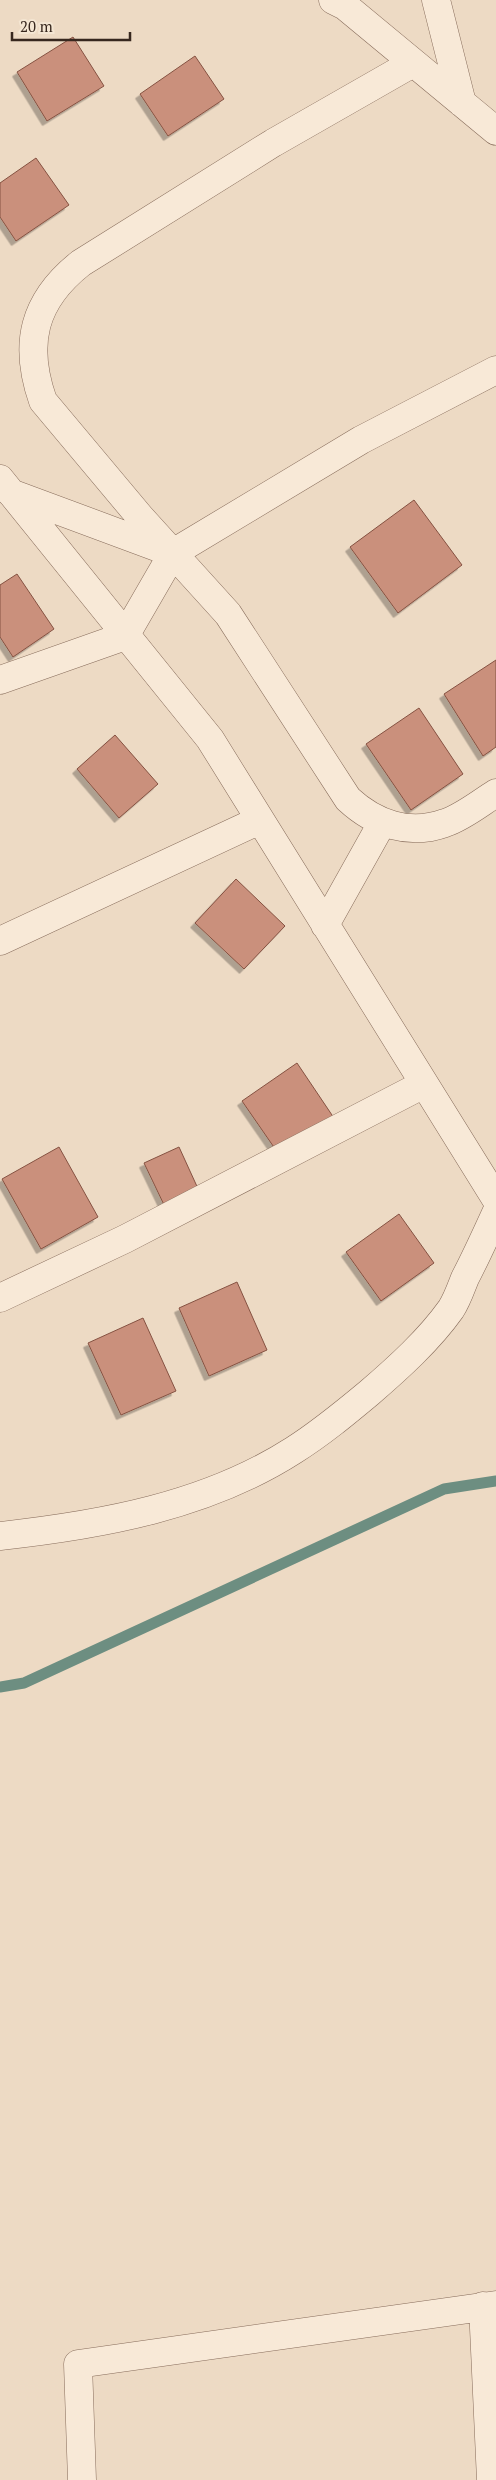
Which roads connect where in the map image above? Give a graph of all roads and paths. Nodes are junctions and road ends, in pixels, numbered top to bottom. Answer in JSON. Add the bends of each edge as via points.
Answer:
{"nodes":[{"id":1,"x":333,"y":0,"type":"edge"},
{"id":2,"x":436,"y":0,"type":"edge"},
{"id":3,"x":413,"y":63,"type":"junction"},
{"id":4,"x":462,"y":103,"type":"junction"},
{"id":5,"x":496,"y":131,"type":"edge"},
{"id":6,"x":496,"y":370,"type":"edge"},
{"id":7,"x":6,"y":486,"type":"edge"},
{"id":8,"x":173,"y":553,"type":"junction"},
{"id":9,"x":125,"y":636,"type":"junction"},
{"id":10,"x":0,"y":680,"type":"edge"},
{"id":11,"x":496,"y":793,"type":"edge"},
{"id":12,"x":260,"y":820,"type":"junction"},
{"id":13,"x":382,"y":823,"type":"junction"},
{"id":14,"x":325,"y":925,"type":"junction"},
{"id":15,"x":0,"y":940,"type":"edge"},
{"id":16,"x":424,"y":1084,"type":"junction"},
{"id":17,"x":496,"y":1200,"type":"edge"},
{"id":18,"x":496,"y":1214,"type":"edge"},
{"id":19,"x":0,"y":1298,"type":"edge"},
{"id":20,"x":0,"y":1536,"type":"edge"},
{"id":21,"x":489,"y":2306,"type":"edge"},
{"id":22,"x":82,"y":2480,"type":"edge"},
{"id":23,"x":491,"y":2480,"type":"edge"}],
"edges":[{"from":1,"to":3,"type":"street","via":[[345,6]]},
{"from":2,"to":4,"type":"street"},
{"from":3,"to":4,"type":"street"},
{"from":3,"to":8,"type":"street","via":[[273,143],[80,263],[60,281],[42,309],[32,353],[43,401]]},
{"from":4,"to":5,"type":"street"},
{"from":6,"to":8,"type":"street","via":[[362,440]]},
{"from":7,"to":8,"type":"street"},
{"from":7,"to":9,"type":"street"},
{"from":8,"to":9,"type":"street"},
{"from":8,"to":13,"type":"street","via":[[228,614],[348,800]]},
{"from":9,"to":10,"type":"street"},
{"from":9,"to":12,"type":"street","via":[[210,739]]},
{"from":11,"to":13,"type":"street","via":[[447,823],[417,828]]},
{"from":12,"to":14,"type":"street"},
{"from":12,"to":15,"type":"street"},
{"from":13,"to":14,"type":"street"},
{"from":14,"to":16,"type":"street"},
{"from":16,"to":17,"type":"street"},
{"from":16,"to":19,"type":"street","via":[[126,1238]]},
{"from":18,"to":20,"type":"street","via":[[451,1308],[418,1347],[340,1418],[294,1450],[210,1491],[152,1511],[92,1525]]},
{"from":21,"to":22,"type":"street","via":[[78,2364]]},
{"from":21,"to":23,"type":"street"}]}
